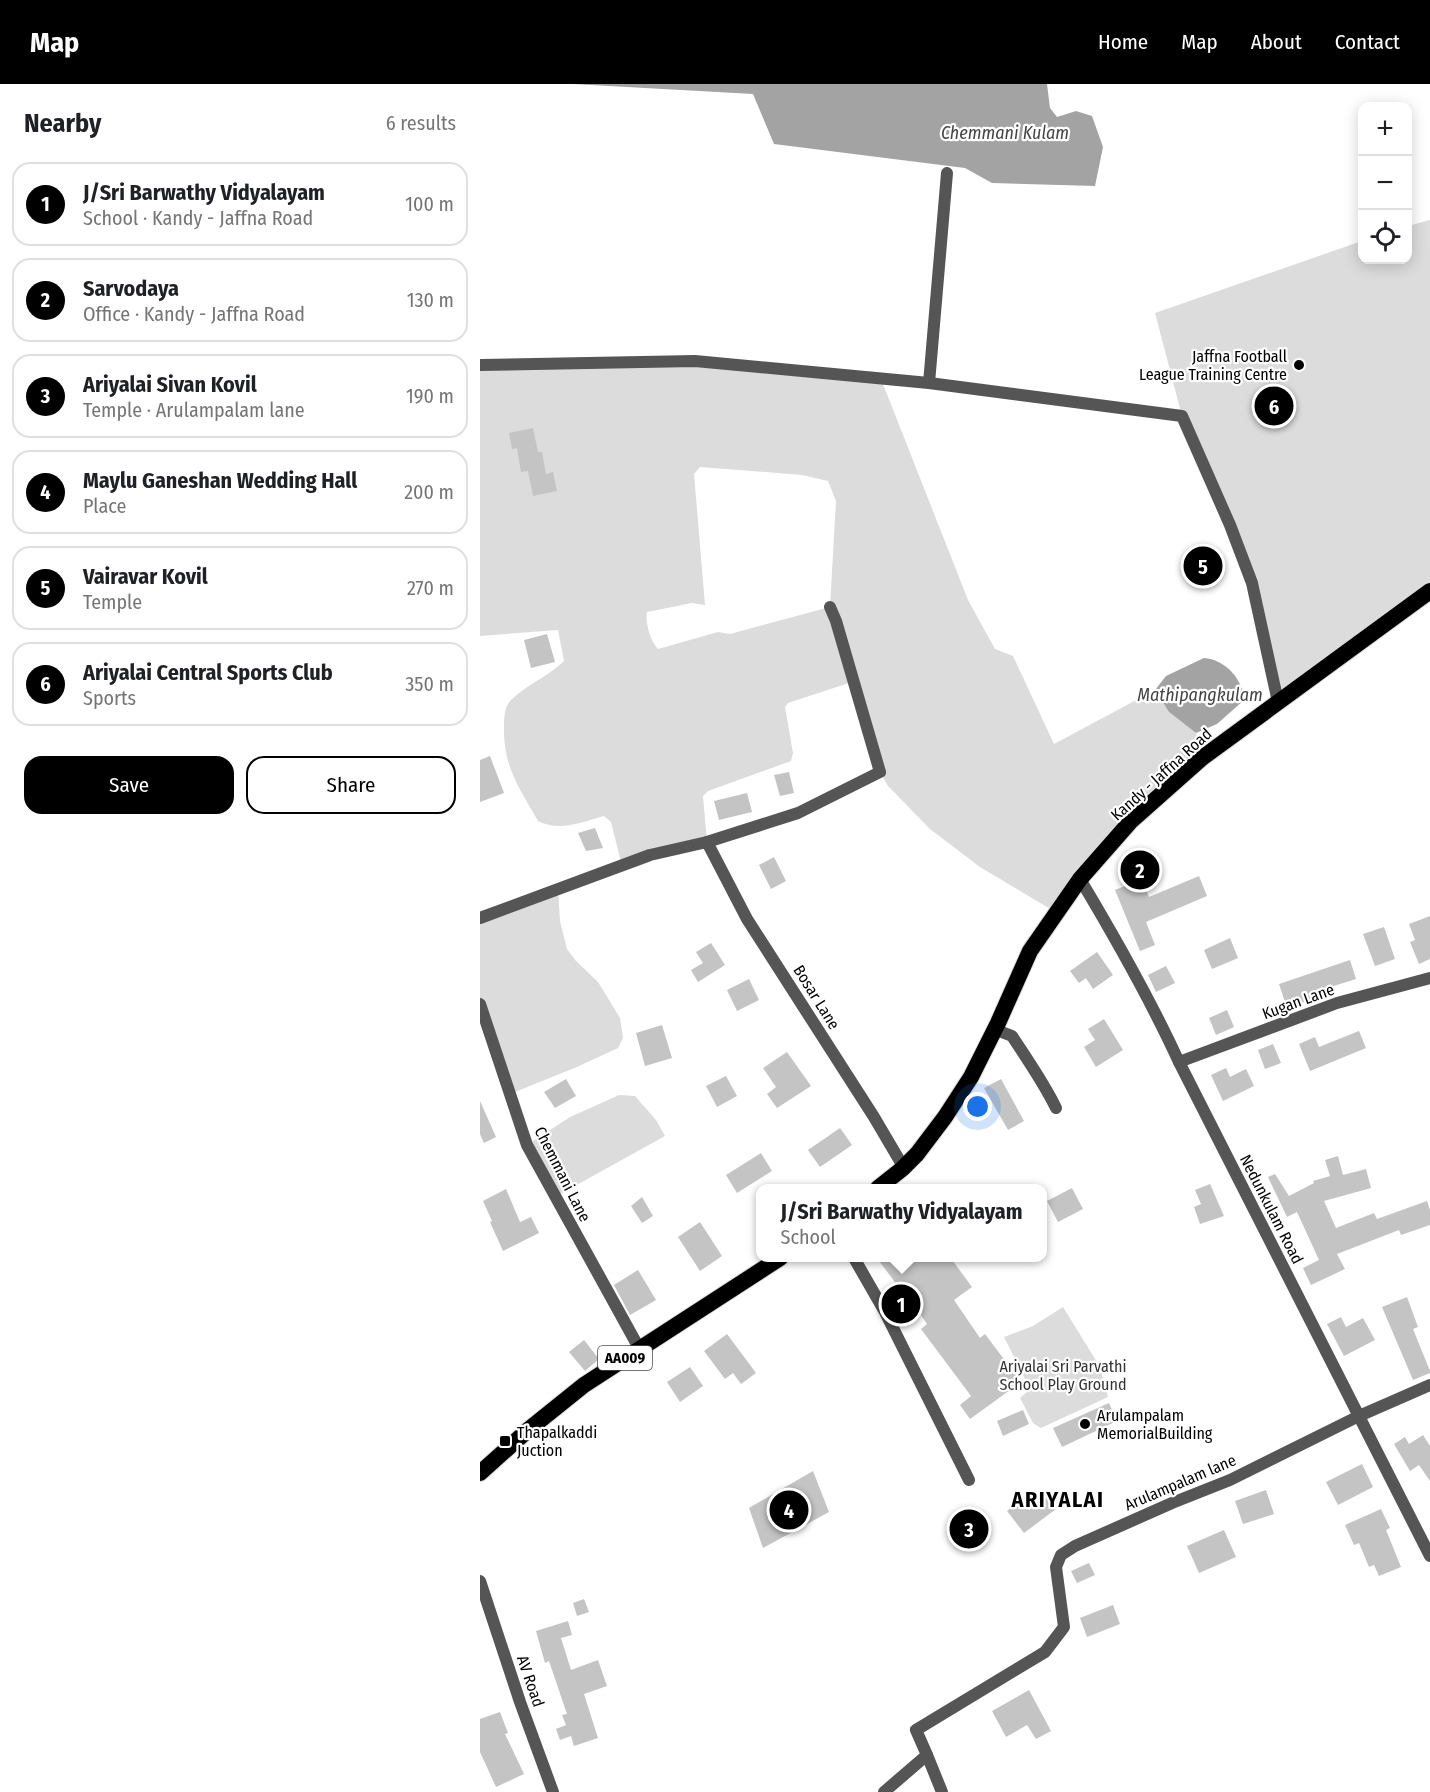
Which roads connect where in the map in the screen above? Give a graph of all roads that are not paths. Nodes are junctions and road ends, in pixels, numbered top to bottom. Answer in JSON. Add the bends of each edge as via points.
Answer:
{"nodes":[{"id":1,"x":947,"y":173,"type":"dead end"},
{"id":2,"x":480,"y":365,"type":"edge"},
{"id":3,"x":929,"y":383,"type":"junction"},
{"id":4,"x":1430,"y":591,"type":"edge"},
{"id":5,"x":830,"y":608,"type":"dead end"},
{"id":6,"x":1278,"y":702,"type":"junction"},
{"id":7,"x":707,"y":842,"type":"junction"},
{"id":8,"x":1080,"y":879,"type":"junction"},
{"id":9,"x":480,"y":918,"type":"edge"},
{"id":10,"x":1430,"y":978,"type":"edge"},
{"id":11,"x":480,"y":1004,"type":"edge"},
{"id":12,"x":994,"y":1029,"type":"junction"},
{"id":13,"x":1179,"y":1062,"type":"junction"},
{"id":14,"x":1056,"y":1108,"type":"dead end"},
{"id":15,"x":904,"y":1168,"type":"junction"},
{"id":16,"x":883,"y":1184,"type":"edge"},
{"id":17,"x":773,"y":1262,"type":"edge"},
{"id":18,"x":857,"y":1262,"type":"edge"},
{"id":19,"x":639,"y":1348,"type":"junction"},
{"id":20,"x":1430,"y":1385,"type":"edge"},
{"id":21,"x":1359,"y":1416,"type":"junction"},
{"id":22,"x":480,"y":1473,"type":"edge"},
{"id":23,"x":969,"y":1479,"type":"dead end"},
{"id":24,"x":1430,"y":1556,"type":"edge"},
{"id":25,"x":480,"y":1581,"type":"edge"},
{"id":26,"x":927,"y":1755,"type":"junction"},
{"id":27,"x":553,"y":1792,"type":"edge"},
{"id":28,"x":884,"y":1792,"type":"edge"},
{"id":29,"x":942,"y":1792,"type":"edge"}],
"edges":[{"from":1,"to":3,"type":"street"},
{"from":2,"to":3,"type":"street","via":[[695,361]]},
{"from":3,"to":6,"type":"street","via":[[1182,416],[1252,583]]},
{"from":4,"to":6,"type":"highway","name":"Kandy - Jaffna Road"},
{"from":5,"to":7,"type":"street","via":[[880,772],[798,813]]},
{"from":6,"to":8,"type":"highway","name":"Kandy - Jaffna Road","via":[[1202,758],[1131,821]]},
{"from":7,"to":9,"type":"street","via":[[650,855]]},
{"from":7,"to":15,"type":"street","name":"Bosar Lane","via":[[747,919]]},
{"from":8,"to":12,"type":"highway","name":"Kandy - Jaffna Road","via":[[1030,951]]},
{"from":8,"to":13,"type":"street","name":"Nedunkulam Road","via":[[1120,946]]},
{"from":10,"to":13,"type":"street","name":"Kugan Lane","via":[[1337,1003]]},
{"from":11,"to":19,"type":"street","name":"Chemmani Lane","via":[[526,1145]]},
{"from":12,"to":14,"type":"street","via":[[1012,1035]]},
{"from":12,"to":15,"type":"highway","name":"Kandy - Jaffna Road","via":[[971,1077],[945,1118]]},
{"from":13,"to":21,"type":"street","name":"Nedunkulam Road"},
{"from":15,"to":16,"type":"highway","name":"Kandy - Jaffna Road"},
{"from":17,"to":19,"type":"highway","number":"AA009"},
{"from":18,"to":23,"type":"street"},
{"from":19,"to":22,"type":"highway","number":"AA009","via":[[584,1385]]},
{"from":20,"to":21,"type":"street"},
{"from":21,"to":24,"type":"street","name":"Nedunkulam Road"},
{"from":21,"to":26,"type":"street","name":"Arulampalam lane","via":[[1230,1480],[1061,1555],[1056,1567],[1064,1627],[1045,1652],[916,1730]]},
{"from":25,"to":27,"type":"street","name":"AV Road"},
{"from":26,"to":28,"type":"street"},
{"from":26,"to":29,"type":"street"}]}
